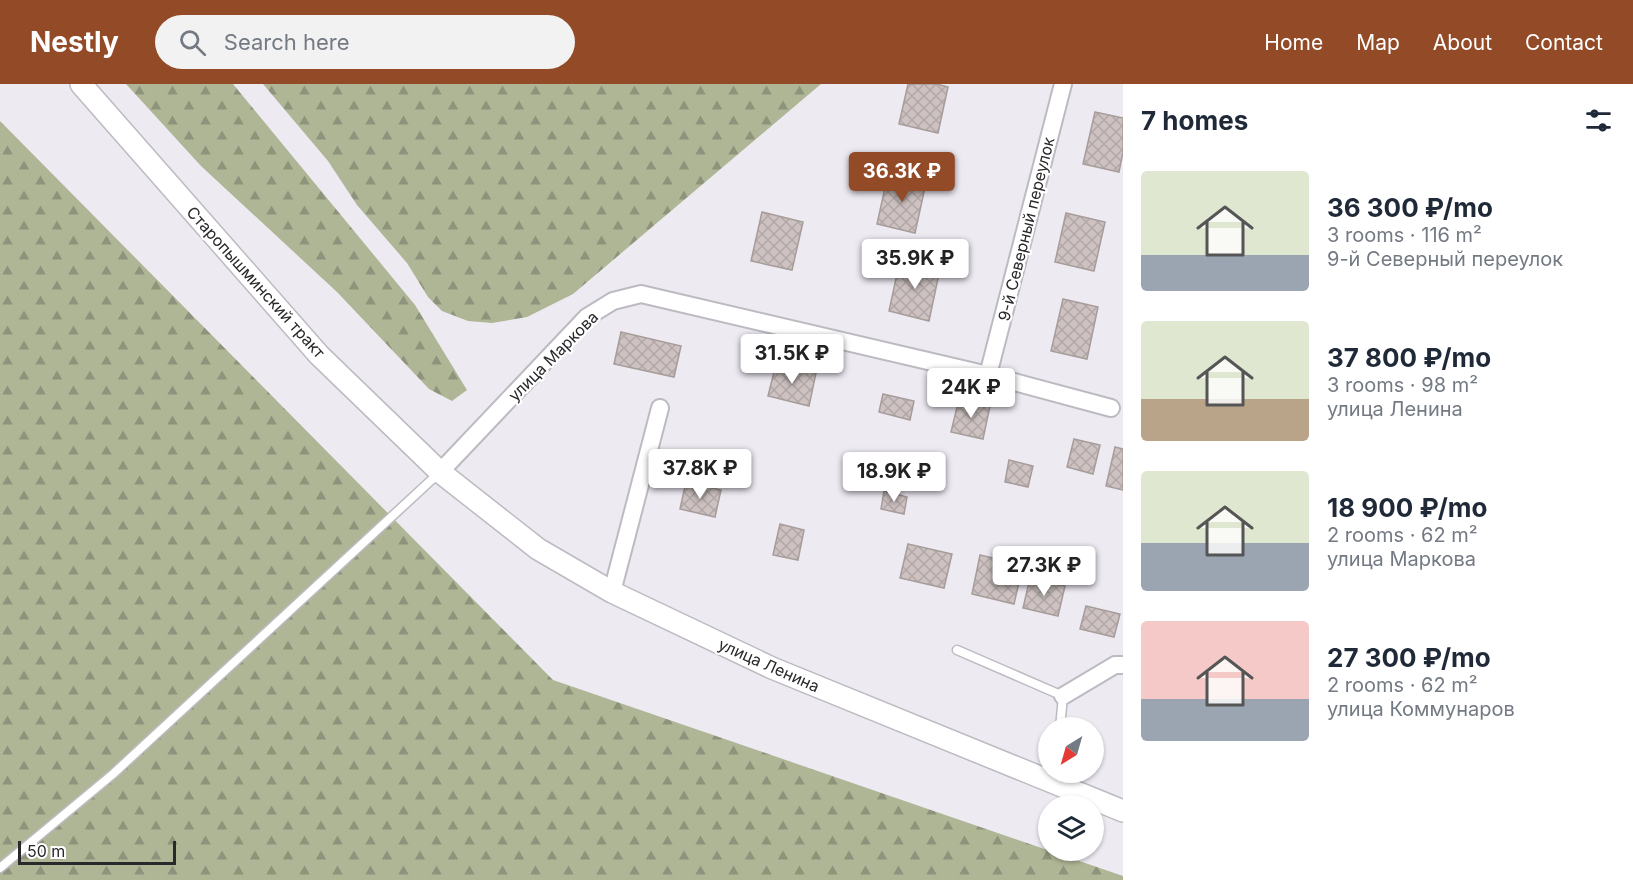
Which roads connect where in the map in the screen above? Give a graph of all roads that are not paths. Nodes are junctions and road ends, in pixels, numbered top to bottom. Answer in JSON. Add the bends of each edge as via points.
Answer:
{"nodes":[{"id":1,"x":81,"y":84,"type":"edge"},
{"id":2,"x":1063,"y":84,"type":"edge"},
{"id":3,"x":988,"y":375,"type":"junction"},
{"id":4,"x":660,"y":408,"type":"dead end"},
{"id":5,"x":1111,"y":408,"type":"dead end"},
{"id":6,"x":440,"y":472,"type":"junction"},
{"id":7,"x":612,"y":592,"type":"junction"},
{"id":8,"x":957,"y":650,"type":"dead end"},
{"id":9,"x":1123,"y":665,"type":"edge"},
{"id":10,"x":1063,"y":696,"type":"junction"},
{"id":11,"x":1061,"y":717,"type":"edge"},
{"id":12,"x":1038,"y":771,"type":"edge"},
{"id":13,"x":1065,"y":783,"type":"edge"},
{"id":14,"x":1123,"y":811,"type":"edge"},
{"id":15,"x":0,"y":868,"type":"edge"}],
"edges":[{"from":1,"to":6,"type":"street","name":"Старопышминский тракт","via":[[319,355]]},
{"from":2,"to":3,"type":"street","name":"9-й Северный переулок"},
{"from":3,"to":5,"type":"street","name":"улица Маркова"},
{"from":3,"to":6,"type":"street","name":"улица Маркова","via":[[641,294],[613,301],[587,317]]},
{"from":4,"to":7,"type":"street"},
{"from":6,"to":7,"type":"street","name":"улица Ленина","via":[[538,549]]},
{"from":6,"to":15,"type":"lane","via":[[113,774]]},
{"from":7,"to":12,"type":"street","name":"улица Ленина","via":[[772,668]]},
{"from":8,"to":10,"type":"lane"},
{"from":9,"to":10,"type":"street","via":[[1115,665]]},
{"from":10,"to":11,"type":"lane"},
{"from":13,"to":14,"type":"street","name":"улица Ленина"}]}
